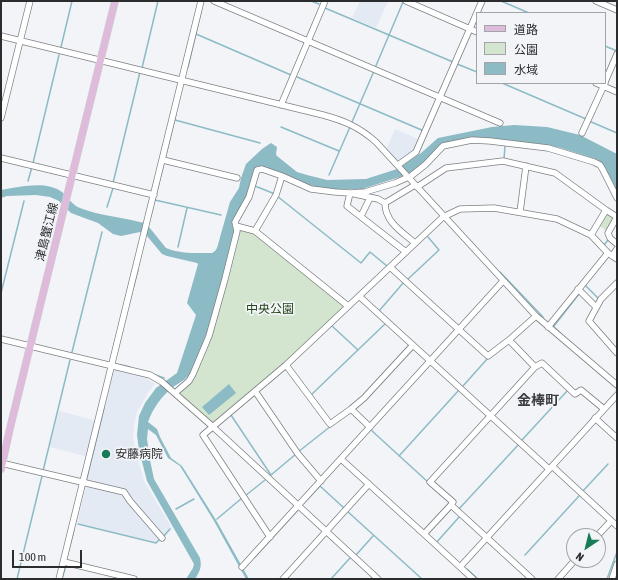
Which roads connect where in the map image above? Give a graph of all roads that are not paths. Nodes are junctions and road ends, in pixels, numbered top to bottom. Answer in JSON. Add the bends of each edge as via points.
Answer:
{"nodes":[{"id":1,"x":30,"y":1,"type":"edge"},
{"id":2,"x":116,"y":1,"type":"edge"},
{"id":3,"x":202,"y":1,"type":"edge"},
{"id":4,"x":214,"y":1,"type":"edge"},
{"id":5,"x":325,"y":1,"type":"edge"},
{"id":6,"x":406,"y":1,"type":"edge"},
{"id":7,"x":482,"y":1,"type":"edge"},
{"id":8,"x":596,"y":1,"type":"edge"},
{"id":9,"x":617,"y":10,"type":"edge"},
{"id":10,"x":477,"y":12,"type":"edge"},
{"id":11,"x":476,"y":15,"type":"edge"},
{"id":12,"x":470,"y":29,"type":"junction"},
{"id":13,"x":476,"y":32,"type":"edge"},
{"id":14,"x":1,"y":36,"type":"edge"},
{"id":15,"x":20,"y":41,"type":"junction"},
{"id":16,"x":308,"y":41,"type":"junction"},
{"id":17,"x":617,"y":54,"type":"edge"},
{"id":18,"x":101,"y":60,"type":"junction"},
{"id":19,"x":606,"y":79,"type":"edge"},
{"id":20,"x":182,"y":80,"type":"junction"},
{"id":21,"x":604,"y":84,"type":"edge"},
{"id":22,"x":617,"y":92,"type":"edge"},
{"id":23,"x":440,"y":98,"type":"junction"},
{"id":24,"x":282,"y":105,"type":"junction"},
{"id":25,"x":1,"y":118,"type":"edge"},
{"id":26,"x":500,"y":123,"type":"dead end"},
{"id":27,"x":582,"y":132,"type":"dead end"},
{"id":28,"x":1,"y":158,"type":"edge"},
{"id":29,"x":163,"y":160,"type":"junction"},
{"id":30,"x":398,"y":166,"type":"junction"},
{"id":31,"x":526,"y":166,"type":"junction"},
{"id":32,"x":73,"y":175,"type":"junction"},
{"id":33,"x":282,"y":176,"type":"junction"},
{"id":34,"x":408,"y":177,"type":"junction"},
{"id":35,"x":238,"y":178,"type":"dead end"},
{"id":36,"x":416,"y":186,"type":"junction"},
{"id":37,"x":350,"y":193,"type":"junction"},
{"id":38,"x":154,"y":195,"type":"junction"},
{"id":39,"x":370,"y":198,"type":"junction"},
{"id":40,"x":617,"y":198,"type":"edge"},
{"id":41,"x":385,"y":202,"type":"junction"},
{"id":42,"x":606,"y":210,"type":"junction"},
{"id":43,"x":520,"y":212,"type":"junction"},
{"id":44,"x":361,"y":216,"type":"junction"},
{"id":45,"x":443,"y":217,"type":"junction"},
{"id":46,"x":617,"y":217,"type":"edge"},
{"id":47,"x":236,"y":226,"type":"junction"},
{"id":48,"x":255,"y":231,"type":"junction"},
{"id":49,"x":591,"y":235,"type":"junction"},
{"id":50,"x":415,"y":243,"type":"junction"},
{"id":51,"x":617,"y":244,"type":"edge"},
{"id":52,"x":617,"y":249,"type":"edge"},
{"id":53,"x":406,"y":252,"type":"junction"},
{"id":54,"x":612,"y":256,"type":"edge"},
{"id":55,"x":390,"y":267,"type":"junction"},
{"id":56,"x":503,"y":281,"type":"junction"},
{"id":57,"x":617,"y":283,"type":"edge"},
{"id":58,"x":578,"y":289,"type":"junction"},
{"id":59,"x":359,"y":296,"type":"junction"},
{"id":60,"x":348,"y":306,"type":"junction"},
{"id":61,"x":596,"y":307,"type":"junction"},
{"id":62,"x":536,"y":316,"type":"junction"},
{"id":63,"x":548,"y":327,"type":"junction"},
{"id":64,"x":459,"y":330,"type":"junction"},
{"id":65,"x":1,"y":339,"type":"edge"},
{"id":66,"x":508,"y":340,"type":"junction"},
{"id":67,"x":413,"y":345,"type":"junction"},
{"id":68,"x":31,"y":346,"type":"junction"},
{"id":69,"x":617,"y":353,"type":"edge"},
{"id":70,"x":430,"y":361,"type":"junction"},
{"id":71,"x":286,"y":365,"type":"junction"},
{"id":72,"x":113,"y":366,"type":"junction"},
{"id":73,"x":535,"y":367,"type":"junction"},
{"id":74,"x":617,"y":385,"type":"edge"},
{"id":75,"x":255,"y":391,"type":"junction"},
{"id":76,"x":173,"y":392,"type":"junction"},
{"id":77,"x":617,"y":395,"type":"edge"},
{"id":78,"x":351,"y":409,"type":"junction"},
{"id":79,"x":604,"y":409,"type":"junction"},
{"id":80,"x":490,"y":416,"type":"junction"},
{"id":81,"x":596,"y":418,"type":"junction"},
{"id":82,"x":212,"y":426,"type":"junction"},
{"id":83,"x":370,"y":427,"type":"junction"},
{"id":84,"x":617,"y":438,"type":"edge"},
{"id":85,"x":341,"y":459,"type":"junction"},
{"id":86,"x":1,"y":465,"type":"edge"},
{"id":87,"x":550,"y":468,"type":"junction"},
{"id":88,"x":321,"y":481,"type":"junction"},
{"id":89,"x":83,"y":483,"type":"junction"},
{"id":90,"x":369,"y":484,"type":"junction"},
{"id":91,"x":450,"y":505,"type":"junction"},
{"id":92,"x":299,"y":506,"type":"junction"},
{"id":93,"x":611,"y":520,"type":"junction"},
{"id":94,"x":617,"y":526,"type":"edge"},
{"id":95,"x":604,"y":528,"type":"edge"},
{"id":96,"x":326,"y":532,"type":"junction"},
{"id":97,"x":424,"y":534,"type":"junction"},
{"id":98,"x":270,"y":537,"type":"junction"},
{"id":99,"x":162,"y":538,"type":"dead end"},
{"id":100,"x":486,"y":538,"type":"junction"},
{"id":101,"x":64,"y":562,"type":"junction"},
{"id":102,"x":617,"y":564,"type":"edge"},
{"id":103,"x":242,"y":567,"type":"dead end"},
{"id":104,"x":460,"y":567,"type":"junction"},
{"id":105,"x":568,"y":568,"type":"edge"},
{"id":106,"x":59,"y":579,"type":"edge"},
{"id":107,"x":134,"y":579,"type":"edge"},
{"id":108,"x":283,"y":579,"type":"edge"},
{"id":109,"x":378,"y":579,"type":"edge"},
{"id":110,"x":473,"y":579,"type":"edge"},
{"id":111,"x":532,"y":579,"type":"edge"},
{"id":112,"x":558,"y":579,"type":"edge"},
{"id":113,"x":612,"y":579,"type":"edge"}],
"edges":[{"from":1,"to":15,"type":"street"},
{"from":2,"to":18,"type":"main road","name":"津島蟹江線"},
{"from":3,"to":20,"type":"street"},
{"from":4,"to":16,"type":"street"},
{"from":5,"to":16,"type":"street"},
{"from":6,"to":12,"type":"street"},
{"from":7,"to":10,"type":"street"},
{"from":8,"to":9,"type":"street"},
{"from":11,"to":12,"type":"street"},
{"from":12,"to":13,"type":"street"},
{"from":12,"to":23,"type":"street"},
{"from":14,"to":15,"type":"street"},
{"from":15,"to":18,"type":"street"},
{"from":15,"to":25,"type":"street"},
{"from":16,"to":23,"type":"street"},
{"from":16,"to":24,"type":"street"},
{"from":17,"to":19,"type":"street"},
{"from":18,"to":20,"type":"street"},
{"from":18,"to":32,"type":"main road","name":"津島蟹江線"},
{"from":20,"to":24,"type":"street"},
{"from":20,"to":29,"type":"street"},
{"from":21,"to":22,"type":"street"},
{"from":21,"to":27,"type":"street"},
{"from":23,"to":26,"type":"street"},
{"from":23,"to":30,"type":"street","via":[[416,152]]},
{"from":24,"to":30,"type":"street","via":[[347,122],[367,134]]},
{"from":28,"to":32,"type":"street"},
{"from":29,"to":35,"type":"street"},
{"from":29,"to":38,"type":"street"},
{"from":30,"to":34,"type":"street"},
{"from":31,"to":36,"type":"street","via":[[503,162],[446,168]]},
{"from":31,"to":42,"type":"street","via":[[555,173]]},
{"from":31,"to":43,"type":"street"},
{"from":32,"to":38,"type":"street"},
{"from":32,"to":68,"type":"main road","name":"津島蟹江線"},
{"from":33,"to":37,"type":"street","via":[[311,189]]},
{"from":33,"to":47,"type":"street","via":[[258,170]]},
{"from":33,"to":48,"type":"street","via":[[276,195]]},
{"from":34,"to":36,"type":"street"},
{"from":34,"to":37,"type":"street","via":[[364,192]]},
{"from":34,"to":40,"type":"street","via":[[425,165],[443,146],[472,140],[490,140],[548,148],[594,162],[603,170]]},
{"from":36,"to":41,"type":"street"},
{"from":36,"to":45,"type":"street"},
{"from":37,"to":39,"type":"street"},
{"from":37,"to":44,"type":"street","via":[[347,206]]},
{"from":38,"to":72,"type":"street"},
{"from":39,"to":41,"type":"street"},
{"from":39,"to":44,"type":"street"},
{"from":41,"to":50,"type":"street","via":[[392,224]]},
{"from":42,"to":46,"type":"street"},
{"from":42,"to":49,"type":"street"},
{"from":43,"to":45,"type":"street","via":[[494,208],[460,209]]},
{"from":43,"to":49,"type":"street","via":[[557,219]]},
{"from":44,"to":53,"type":"street"},
{"from":45,"to":50,"type":"street"},
{"from":45,"to":56,"type":"street"},
{"from":46,"to":51,"type":"street","via":[[608,234]]},
{"from":47,"to":48,"type":"street"},
{"from":47,"to":76,"type":"street","via":[[226,279],[209,336],[194,374],[189,381]]},
{"from":48,"to":60,"type":"street"},
{"from":49,"to":54,"type":"street"},
{"from":50,"to":53,"type":"street"},
{"from":52,"to":54,"type":"street"},
{"from":53,"to":55,"type":"street"},
{"from":54,"to":58,"type":"street"},
{"from":55,"to":59,"type":"street"},
{"from":55,"to":64,"type":"street"},
{"from":56,"to":62,"type":"street"},
{"from":56,"to":64,"type":"street"},
{"from":57,"to":61,"type":"street"},
{"from":58,"to":61,"type":"street"},
{"from":58,"to":63,"type":"street"},
{"from":59,"to":60,"type":"street"},
{"from":59,"to":67,"type":"street"},
{"from":60,"to":71,"type":"street"},
{"from":61,"to":69,"type":"street","via":[[589,321]]},
{"from":62,"to":63,"type":"street"},
{"from":62,"to":66,"type":"street"},
{"from":63,"to":74,"type":"street"},
{"from":64,"to":66,"type":"street","via":[[488,356]]},
{"from":64,"to":70,"type":"street"},
{"from":65,"to":68,"type":"street"},
{"from":66,"to":73,"type":"street"},
{"from":67,"to":70,"type":"street"},
{"from":67,"to":78,"type":"street"},
{"from":68,"to":72,"type":"street"},
{"from":68,"to":86,"type":"main road","name":"津島蟹江線"},
{"from":70,"to":80,"type":"street"},
{"from":70,"to":83,"type":"street"},
{"from":71,"to":75,"type":"street"},
{"from":71,"to":78,"type":"street","via":[[330,424]]},
{"from":72,"to":76,"type":"street","via":[[150,375]]},
{"from":72,"to":89,"type":"street"},
{"from":73,"to":79,"type":"street","via":[[542,363],[576,394],[581,390]]},
{"from":73,"to":80,"type":"street"},
{"from":75,"to":82,"type":"street"},
{"from":75,"to":88,"type":"street","via":[[298,454]]},
{"from":76,"to":82,"type":"street"},
{"from":77,"to":79,"type":"street"},
{"from":78,"to":83,"type":"street"},
{"from":79,"to":81,"type":"street"},
{"from":80,"to":87,"type":"street"},
{"from":80,"to":91,"type":"street","via":[[430,482],[453,502]]},
{"from":81,"to":84,"type":"street"},
{"from":81,"to":87,"type":"street"},
{"from":82,"to":92,"type":"street"},
{"from":82,"to":98,"type":"street","via":[[203,435]]},
{"from":83,"to":85,"type":"street"},
{"from":85,"to":88,"type":"street"},
{"from":85,"to":90,"type":"street"},
{"from":86,"to":89,"type":"street"},
{"from":87,"to":93,"type":"street"},
{"from":87,"to":100,"type":"street"},
{"from":88,"to":92,"type":"street"},
{"from":89,"to":99,"type":"street","via":[[124,492]]},
{"from":89,"to":101,"type":"street"},
{"from":90,"to":96,"type":"street"},
{"from":90,"to":97,"type":"street"},
{"from":91,"to":97,"type":"street"},
{"from":91,"to":100,"type":"street"},
{"from":92,"to":96,"type":"street"},
{"from":92,"to":98,"type":"street"},
{"from":93,"to":94,"type":"street"},
{"from":93,"to":95,"type":"street"},
{"from":96,"to":108,"type":"street"},
{"from":96,"to":109,"type":"street"},
{"from":97,"to":104,"type":"street"},
{"from":98,"to":103,"type":"street"},
{"from":100,"to":104,"type":"street"},
{"from":100,"to":111,"type":"street"},
{"from":101,"to":106,"type":"street"},
{"from":101,"to":107,"type":"street"},
{"from":102,"to":113,"type":"street"},
{"from":104,"to":110,"type":"street"},
{"from":105,"to":112,"type":"street"}]}
